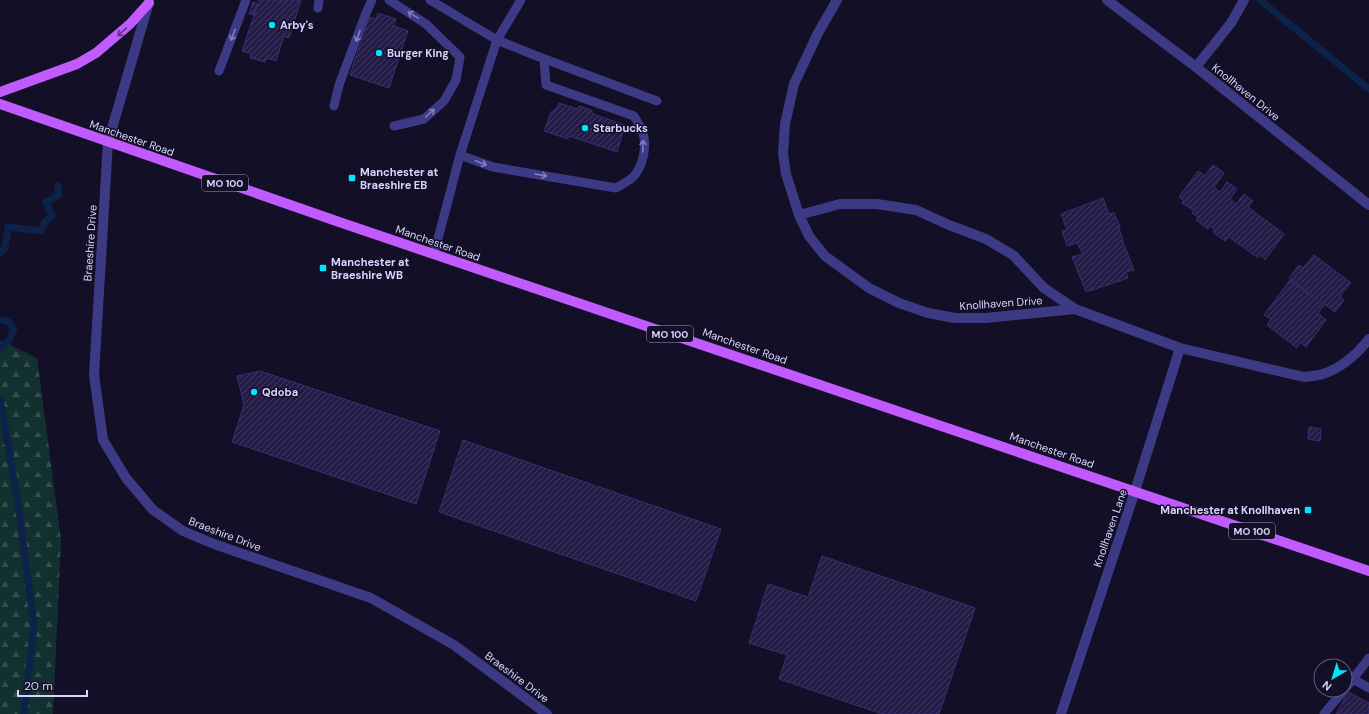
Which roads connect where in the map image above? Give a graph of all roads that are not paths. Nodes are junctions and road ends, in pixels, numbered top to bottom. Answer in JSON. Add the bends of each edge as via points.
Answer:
{"nodes":[{"id":1,"x":246,"y":0,"type":"edge"},
{"id":2,"x":372,"y":0,"type":"edge"},
{"id":3,"x":389,"y":0,"type":"edge"},
{"id":4,"x":430,"y":0,"type":"edge"},
{"id":5,"x":521,"y":0,"type":"edge"},
{"id":6,"x":837,"y":0,"type":"edge"},
{"id":7,"x":1107,"y":0,"type":"edge"},
{"id":8,"x":1244,"y":0,"type":"edge"},
{"id":9,"x":149,"y":1,"type":"edge"},
{"id":10,"x":497,"y":40,"type":"junction"},
{"id":11,"x":544,"y":59,"type":"junction"},
{"id":12,"x":1196,"y":67,"type":"junction"},
{"id":13,"x":219,"y":71,"type":"dead end"},
{"id":14,"x":0,"y":92,"type":"edge"},
{"id":15,"x":657,"y":101,"type":"dead end"},
{"id":16,"x":0,"y":104,"type":"edge"},
{"id":17,"x":334,"y":106,"type":"dead end"},
{"id":18,"x":394,"y":126,"type":"dead end"},
{"id":19,"x":108,"y":142,"type":"junction"},
{"id":20,"x":460,"y":155,"type":"junction"},
{"id":21,"x":1369,"y":205,"type":"edge"},
{"id":22,"x":799,"y":215,"type":"junction"},
{"id":23,"x":434,"y":254,"type":"junction"},
{"id":24,"x":1076,"y":310,"type":"junction"},
{"id":25,"x":1369,"y":339,"type":"edge"},
{"id":26,"x":1180,"y":348,"type":"junction"},
{"id":27,"x":1135,"y":491,"type":"junction"},
{"id":28,"x":1369,"y":571,"type":"edge"},
{"id":29,"x":1369,"y":658,"type":"edge"},
{"id":30,"x":1353,"y":679,"type":"joint"},
{"id":31,"x":1369,"y":688,"type":"edge"},
{"id":32,"x":1337,"y":698,"type":"edge"},
{"id":33,"x":547,"y":714,"type":"edge"},
{"id":34,"x":1061,"y":714,"type":"edge"},
{"id":35,"x":1324,"y":714,"type":"edge"}],
"edges":[{"from":1,"to":13,"type":"lane","one_way":true},
{"from":2,"to":17,"type":"lane","one_way":true},
{"from":18,"to":3,"type":"lane","one_way":true,"via":[[424,119],[444,100],[456,80],[460,57],[426,24]]},
{"from":4,"to":10,"type":"lane"},
{"from":5,"to":10,"type":"lane"},
{"from":6,"to":22,"type":"street","name":"Knollhaven Drive","via":[[794,84],[785,124],[783,153],[786,174]]},
{"from":7,"to":12,"type":"street","name":"Knollhaven Drive"},
{"from":8,"to":12,"type":"street","via":[[1231,23]]},
{"from":9,"to":14,"type":"main road","one_way":true,"via":[[130,24],[96,53],[77,64]]},
{"from":9,"to":19,"type":"street","name":"Braeshire Drive"},
{"from":10,"to":11,"type":"lane"},
{"from":10,"to":20,"type":"lane"},
{"from":11,"to":15,"type":"lane"},
{"from":20,"to":11,"type":"lane","one_way":true,"via":[[493,167],[616,188],[633,177],[640,166],[644,144],[642,132],[634,116],[546,85]]},
{"from":12,"to":21,"type":"street","name":"Knollhaven Drive"},
{"from":16,"to":19,"type":"main road","name":"Manchester Road","number":"MO 100"},
{"from":19,"to":23,"type":"main road","name":"Manchester Road","number":"MO 100"},
{"from":19,"to":33,"type":"street","name":"Braeshire Drive","via":[[94,375],[103,440],[126,478],[153,510],[183,531],[371,598],[454,645]]},
{"from":20,"to":23,"type":"lane"},
{"from":22,"to":24,"type":"street","name":"Knollhaven Drive","via":[[840,204],[877,204],[916,210],[986,239],[1013,255],[1044,288]]},
{"from":22,"to":24,"type":"street","name":"Knollhaven Drive","via":[[809,236],[825,256],[869,288],[899,303],[928,313],[955,318],[986,318]]},
{"from":23,"to":27,"type":"main road","name":"Manchester Road","number":"MO 100"},
{"from":24,"to":26,"type":"street","name":"Knollhaven Drive"},
{"from":25,"to":26,"type":"street","name":"Knollhaven Drive","via":[[1358,352],[1340,365],[1323,374],[1304,377]]},
{"from":26,"to":27,"type":"street","name":"Knollhaven Lane"},
{"from":27,"to":28,"type":"main road","name":"Manchester Road","number":"MO 100"},
{"from":27,"to":34,"type":"street","name":"Knollhaven Lane"},
{"from":29,"to":30,"type":"lane"},
{"from":30,"to":31,"type":"lane"},
{"from":32,"to":35,"type":"lane"}]}
